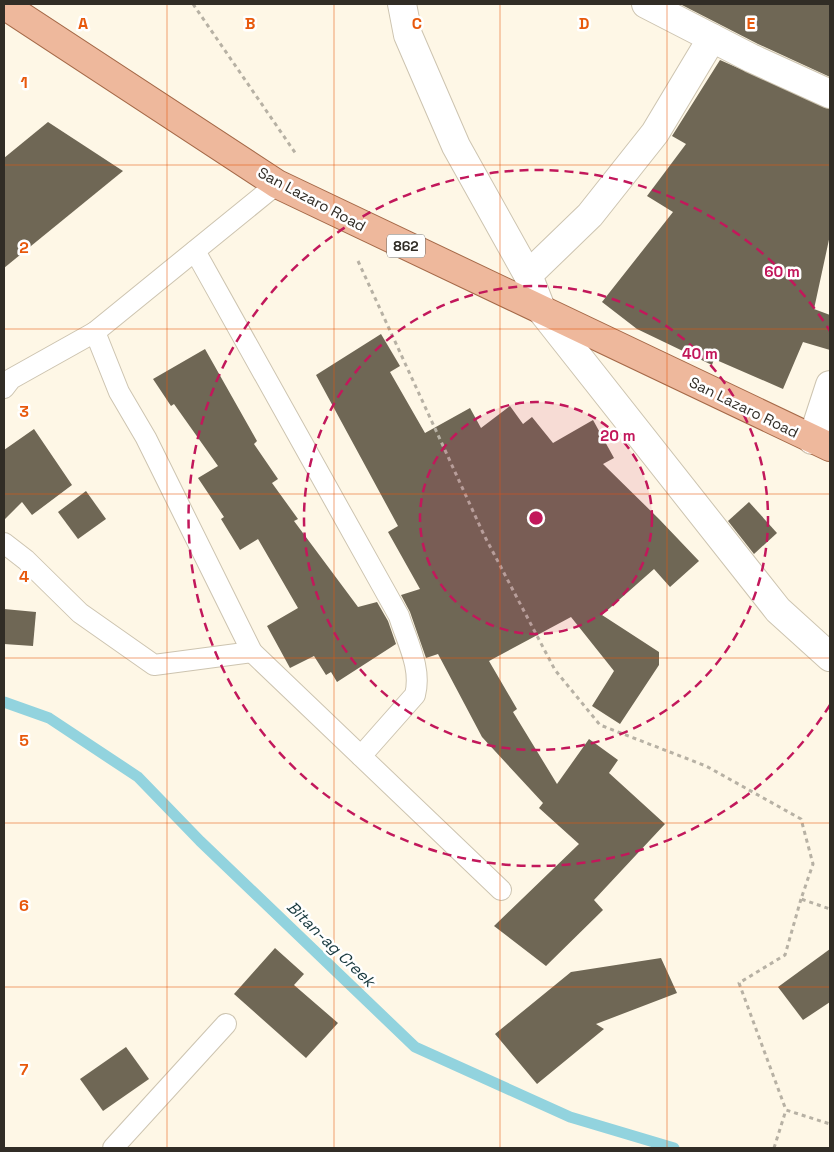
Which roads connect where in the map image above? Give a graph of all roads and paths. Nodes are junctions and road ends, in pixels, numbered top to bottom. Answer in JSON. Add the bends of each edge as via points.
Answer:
{"nodes":[{"id":1,"x":193,"y":4,"type":"edge"},
{"id":2,"x":402,"y":4,"type":"edge"},
{"id":3,"x":646,"y":4,"type":"edge"},
{"id":4,"x":4,"y":5,"type":"edge"},
{"id":5,"x":712,"y":38,"type":"junction"},
{"id":6,"x":830,"y":94,"type":"edge"},
{"id":7,"x":298,"y":157,"type":"dead end"},
{"id":8,"x":277,"y":184,"type":"junction"},
{"id":9,"x":336,"y":214,"type":"junction"},
{"id":10,"x":195,"y":251,"type":"junction"},
{"id":11,"x":528,"y":275,"type":"junction"},
{"id":12,"x":542,"y":311,"type":"junction"},
{"id":13,"x":96,"y":332,"type":"junction"},
{"id":14,"x":830,"y":385,"type":"edge"},
{"id":15,"x":4,"y":388,"type":"edge"},
{"id":16,"x":821,"y":443,"type":"edge"},
{"id":17,"x":4,"y":543,"type":"edge"},
{"id":18,"x":252,"y":652,"type":"junction"},
{"id":19,"x":830,"y":657,"type":"edge"},
{"id":20,"x":361,"y":756,"type":"junction"},
{"id":21,"x":501,"y":890,"type":"dead end"},
{"id":22,"x":801,"y":900,"type":"junction"},
{"id":23,"x":830,"y":909,"type":"edge"},
{"id":24,"x":226,"y":1024,"type":"dead end"},
{"id":25,"x":786,"y":1110,"type":"junction"},
{"id":26,"x":830,"y":1124,"type":"edge"},
{"id":27,"x":113,"y":1148,"type":"edge"},
{"id":28,"x":774,"y":1148,"type":"edge"}],
"edges":[{"from":1,"to":7,"type":"path"},
{"from":2,"to":11,"type":"street","via":[[408,35],[456,146]]},
{"from":3,"to":5,"type":"street"},
{"from":4,"to":8,"type":"main road","name":"San Lazaro Road","number":"862"},
{"from":5,"to":6,"type":"street"},
{"from":5,"to":11,"type":"street","via":[[655,133],[590,215]]},
{"from":8,"to":9,"type":"main road","name":"San Lazaro Road","number":"862"},
{"from":8,"to":10,"type":"lane"},
{"from":9,"to":12,"type":"main road","name":"San Lazaro Road","number":"862"},
{"from":9,"to":22,"type":"path","via":[[484,535],[555,670],[600,726],[706,766],[801,819],[813,864]]},
{"from":10,"to":13,"type":"lane"},
{"from":10,"to":20,"type":"lane","via":[[398,616],[416,668],[418,682],[414,695]]},
{"from":11,"to":12,"type":"street"},
{"from":12,"to":16,"type":"main road","name":"San Lazaro Road","number":"862"},
{"from":12,"to":19,"type":"street","via":[[778,610]]},
{"from":13,"to":15,"type":"lane","via":[[11,379]]},
{"from":13,"to":18,"type":"lane","via":[[118,392],[146,438]]},
{"from":14,"to":16,"type":"street"},
{"from":17,"to":18,"type":"lane","via":[[80,613],[154,665]]},
{"from":18,"to":20,"type":"lane"},
{"from":20,"to":21,"type":"lane"},
{"from":22,"to":23,"type":"path"},
{"from":22,"to":25,"type":"path","via":[[785,955],[739,983]]},
{"from":24,"to":27,"type":"lane"},
{"from":25,"to":26,"type":"path"},
{"from":25,"to":28,"type":"path"}]}
